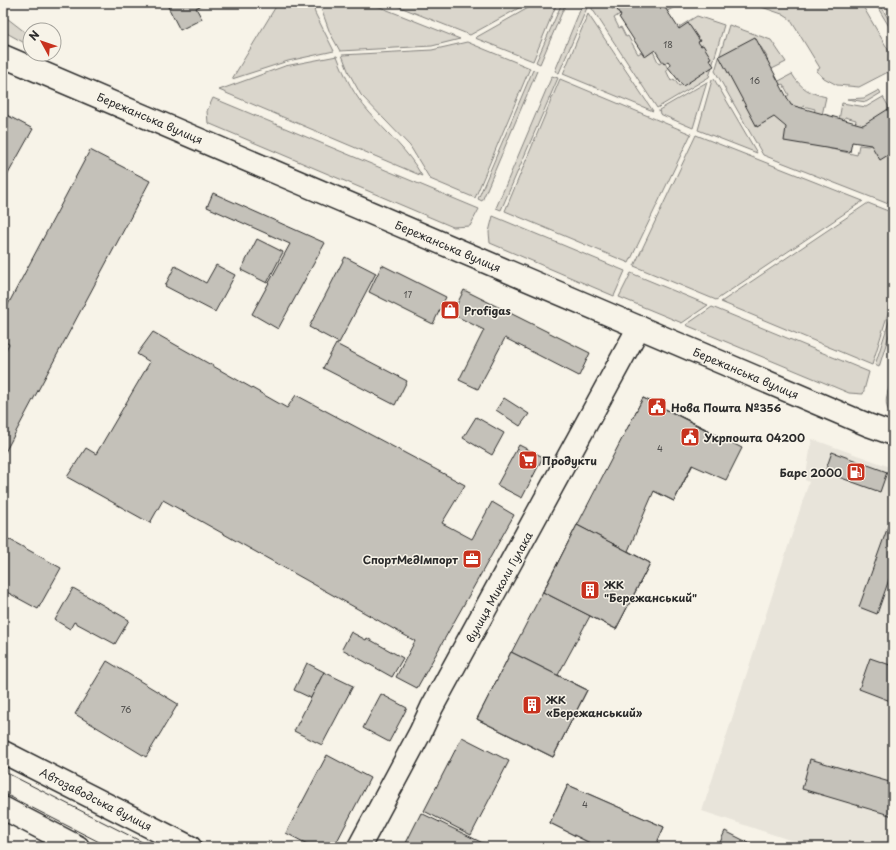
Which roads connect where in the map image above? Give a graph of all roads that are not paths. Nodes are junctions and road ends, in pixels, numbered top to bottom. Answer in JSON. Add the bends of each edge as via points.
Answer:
{"nodes":[{"id":1,"x":3,"y":56,"type":"edge"},
{"id":2,"x":639,"y":327,"type":"junction"},
{"id":3,"x":893,"y":434,"type":"edge"},
{"id":4,"x":3,"y":752,"type":"edge"},
{"id":5,"x":3,"y":808,"type":"edge"},
{"id":6,"x":78,"y":847,"type":"edge"},
{"id":7,"x":190,"y":847,"type":"edge"},
{"id":8,"x":359,"y":847,"type":"edge"}],
"edges":[{"from":1,"to":2,"type":"street","name":"Бережанська вулиця"},
{"from":2,"to":3,"type":"street","name":"Бережанська вулиця"},
{"from":2,"to":8,"type":"street","name":"вулиця Миколи Гулака","via":[[432,707]]},
{"from":4,"to":7,"type":"street","name":"Автозаводська вулиця"},
{"from":5,"to":6,"type":"street"}]}
